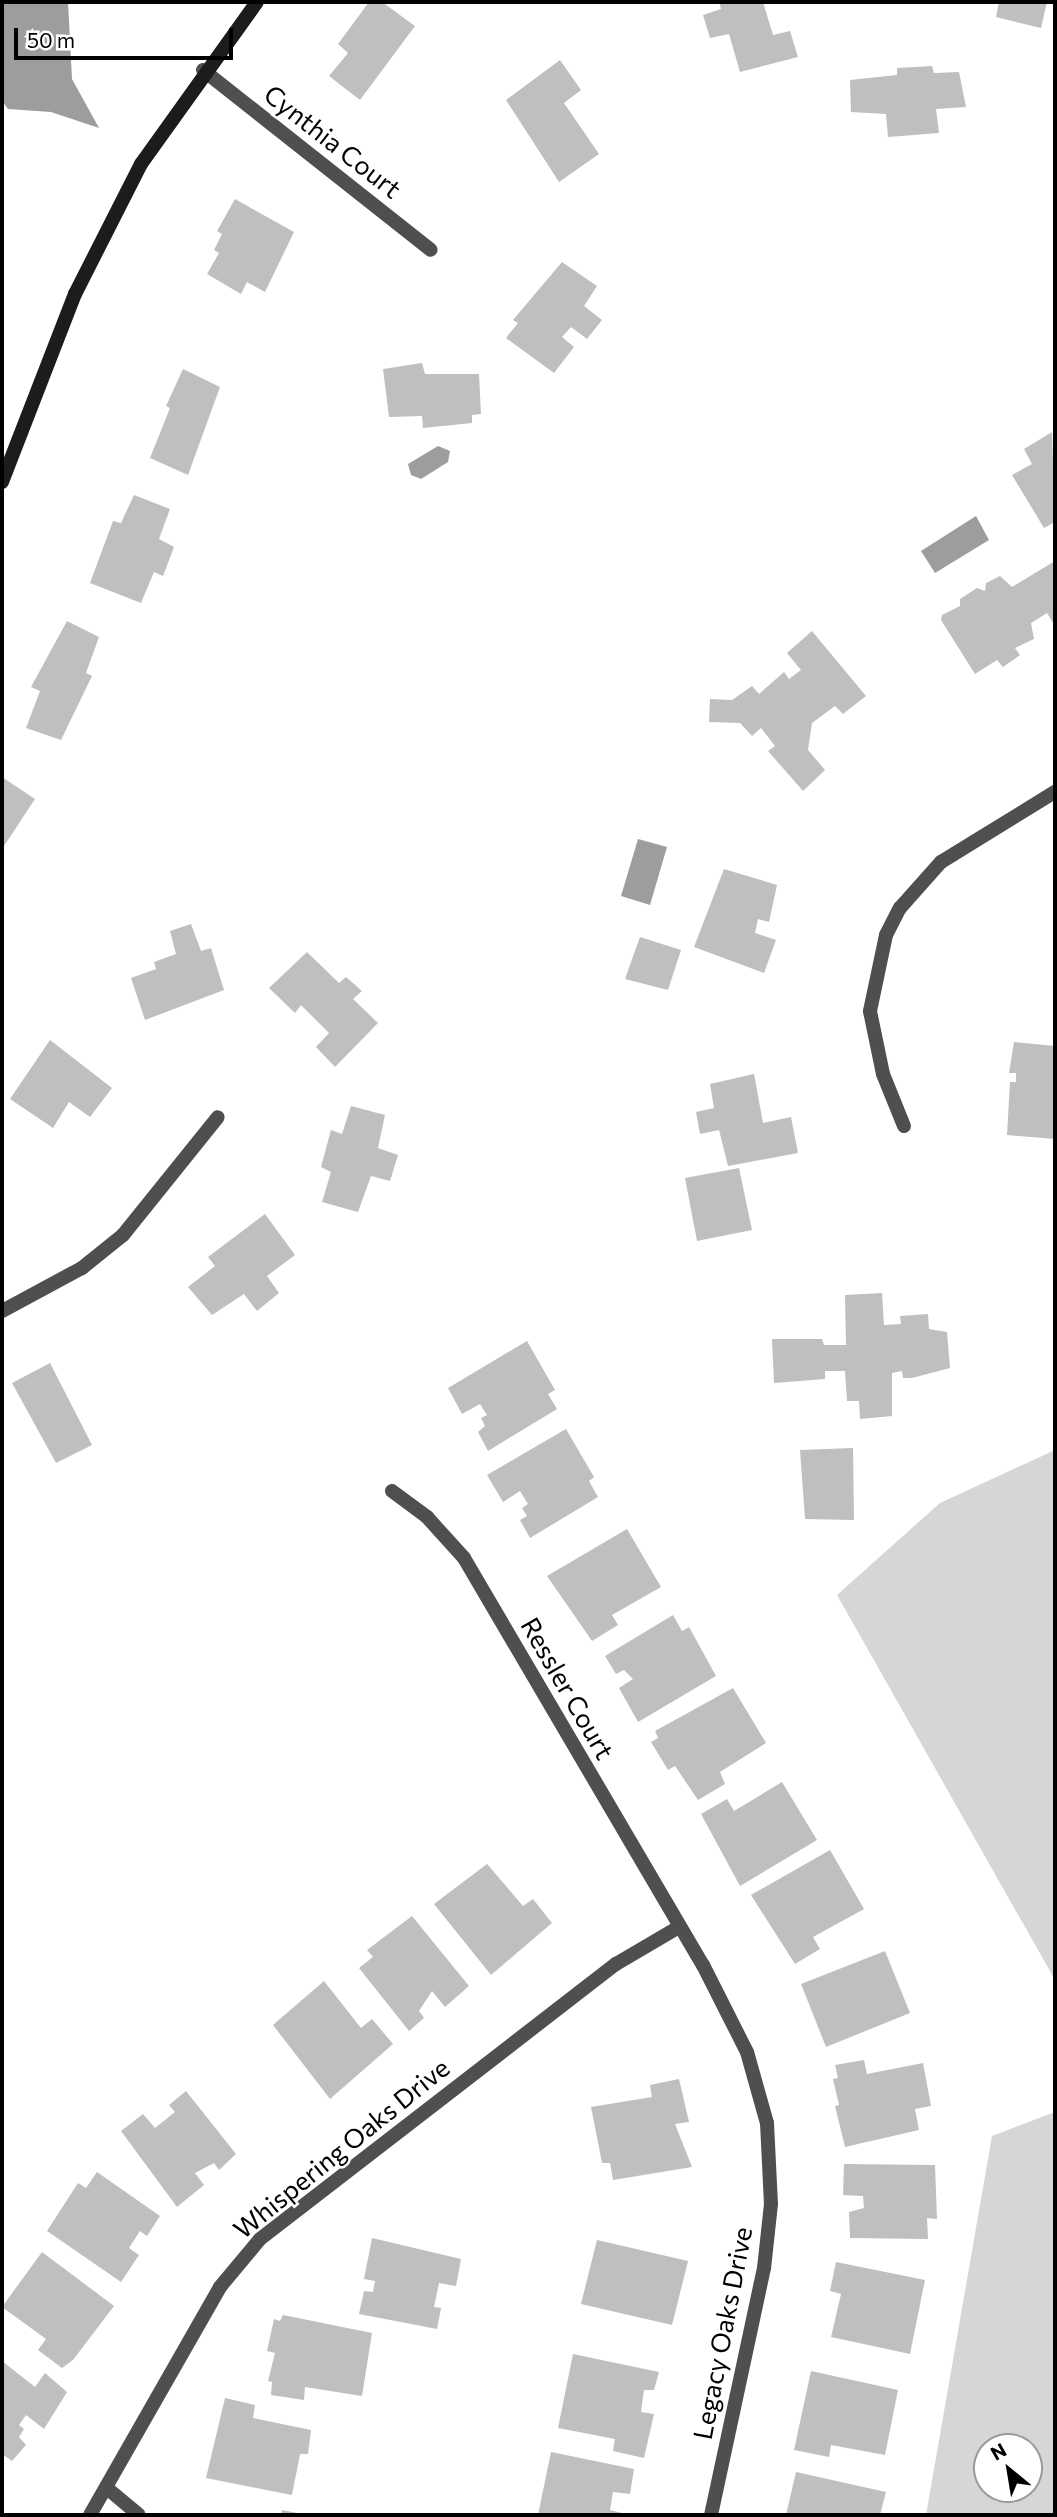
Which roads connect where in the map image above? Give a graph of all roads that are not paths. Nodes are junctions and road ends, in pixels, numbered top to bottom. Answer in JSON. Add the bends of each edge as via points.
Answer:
{"nodes":[{"id":1,"x":257,"y":2,"type":"edge"},
{"id":2,"x":203,"y":71,"type":"junction"},
{"id":3,"x":431,"y":250,"type":"dead end"},
{"id":4,"x":2,"y":482,"type":"edge"},
{"id":5,"x":1055,"y":792,"type":"edge"},
{"id":6,"x":218,"y":1118,"type":"dead end"},
{"id":7,"x":904,"y":1126,"type":"dead end"},
{"id":8,"x":2,"y":1311,"type":"edge"},
{"id":9,"x":392,"y":1491,"type":"dead end"},
{"id":10,"x":679,"y":1927,"type":"junction"},
{"id":11,"x":108,"y":2489,"type":"junction"},
{"id":12,"x":90,"y":2515,"type":"edge"},
{"id":13,"x":139,"y":2515,"type":"edge"},
{"id":14,"x":710,"y":2515,"type":"edge"}],
"edges":[{"from":1,"to":2,"type":"street"},
{"from":2,"to":3,"type":"street","name":"Cynthia Court"},
{"from":2,"to":4,"type":"street","via":[[141,164],[75,294]]},
{"from":5,"to":7,"type":"street","via":[[941,862],[900,908],[886,935],[870,1011],[883,1073]]},
{"from":6,"to":8,"type":"street","via":[[123,1235],[82,1268]]},
{"from":9,"to":10,"type":"street","name":"Ressler Court","via":[[426,1517],[464,1558]]},
{"from":10,"to":11,"type":"street","name":"Whispering Oaks Drive","via":[[616,1964],[260,2239],[220,2287]]},
{"from":10,"to":14,"type":"street","name":"Legacy Oaks Drive","via":[[747,2052],[767,2123],[771,2204],[764,2268]]},
{"from":11,"to":12,"type":"street","name":"Whispering Oaks Drive"},
{"from":11,"to":13,"type":"street"}]}
